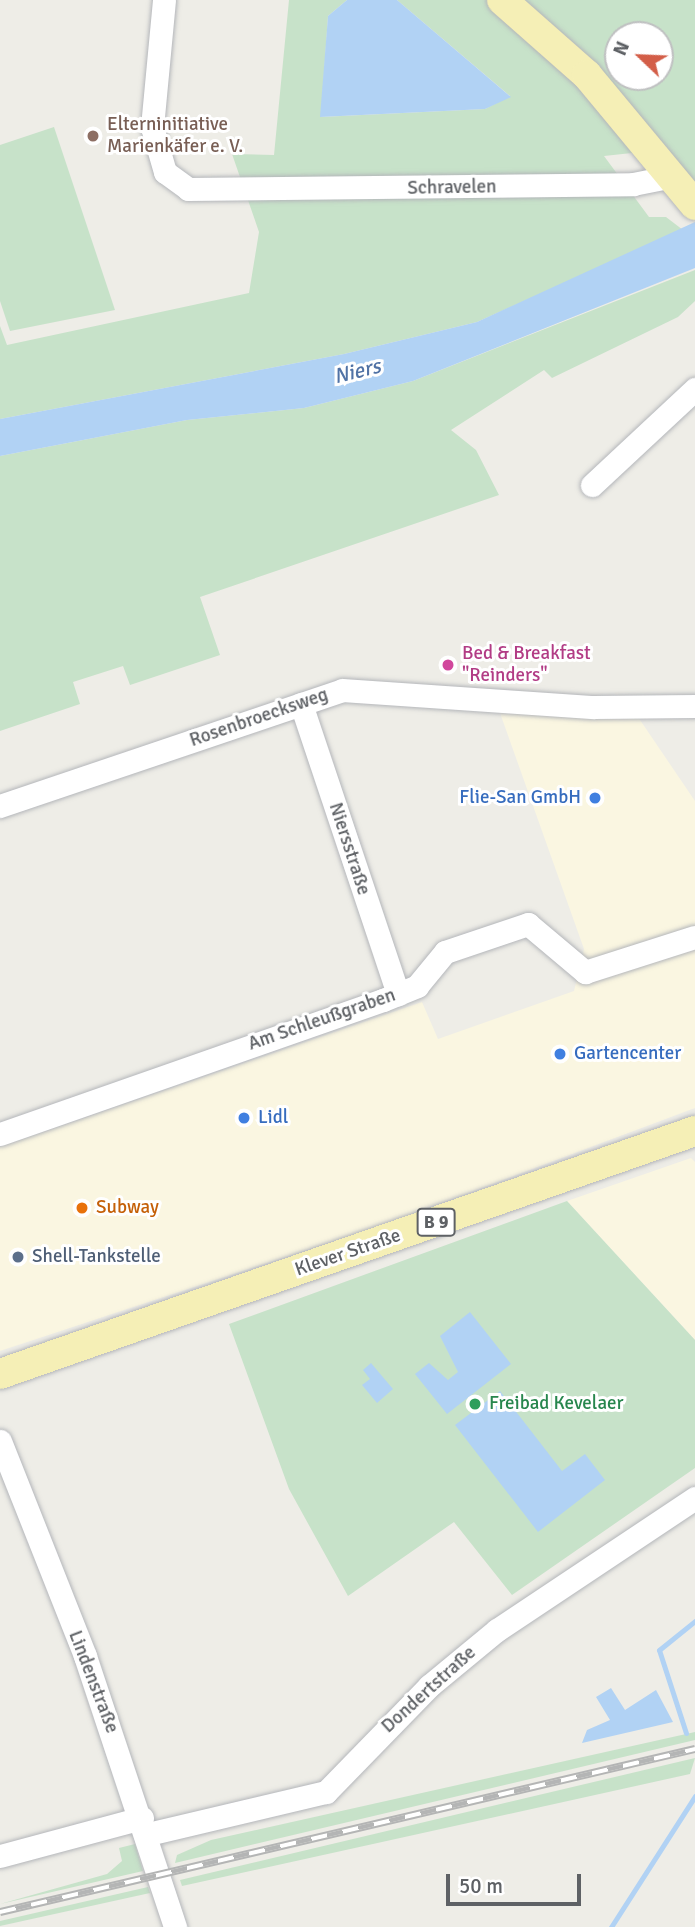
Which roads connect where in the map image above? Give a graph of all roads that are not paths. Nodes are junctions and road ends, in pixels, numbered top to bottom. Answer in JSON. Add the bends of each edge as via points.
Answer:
{"nodes":[{"id":1,"x":164,"y":0,"type":"edge"},
{"id":2,"x":502,"y":0,"type":"edge"},
{"id":3,"x":686,"y":193,"type":"edge"},
{"id":4,"x":695,"y":389,"type":"edge"},
{"id":5,"x":592,"y":485,"type":"dead end"},
{"id":6,"x":301,"y":704,"type":"junction"},
{"id":7,"x":695,"y":706,"type":"edge"},
{"id":8,"x":0,"y":806,"type":"edge"},
{"id":9,"x":695,"y":937,"type":"edge"},
{"id":10,"x":398,"y":994,"type":"junction"},
{"id":11,"x":695,"y":1131,"type":"edge"},
{"id":12,"x":0,"y":1133,"type":"edge"},
{"id":13,"x":0,"y":1374,"type":"edge"},
{"id":14,"x":0,"y":1441,"type":"edge"},
{"id":15,"x":695,"y":1498,"type":"edge"},
{"id":16,"x":145,"y":1826,"type":"junction"},
{"id":17,"x":0,"y":1856,"type":"edge"},
{"id":18,"x":175,"y":1927,"type":"edge"}],
"edges":[{"from":1,"to":3,"type":"street","name":"Schravelen","via":[[152,127],[165,172],[188,189],[633,184]]},
{"from":2,"to":3,"type":"main road","name":"Schravelen","via":[[587,75]]},
{"from":4,"to":5,"type":"street"},
{"from":6,"to":7,"type":"street","name":"Rosenbroecksweg","via":[[342,690],[594,707]]},
{"from":6,"to":8,"type":"street","name":"Rosenbroecksweg"},
{"from":6,"to":10,"type":"street","name":"Niersstraße"},
{"from":9,"to":10,"type":"street","name":"Am Schleußgraben","via":[[585,972],[528,924],[445,952],[417,986]]},
{"from":10,"to":12,"type":"street","name":"Am Schleußgraben"},
{"from":11,"to":13,"type":"main road","name":"Klever Straße","number":"B 9"},
{"from":14,"to":16,"type":"street","name":"Lindenstraße"},
{"from":15,"to":16,"type":"street","name":"Dondertstraße","via":[[496,1630],[419,1695],[326,1792]]},
{"from":16,"to":17,"type":"street","name":"Dondertstraße"},
{"from":16,"to":18,"type":"street","name":"Lindenstraße"}]}
